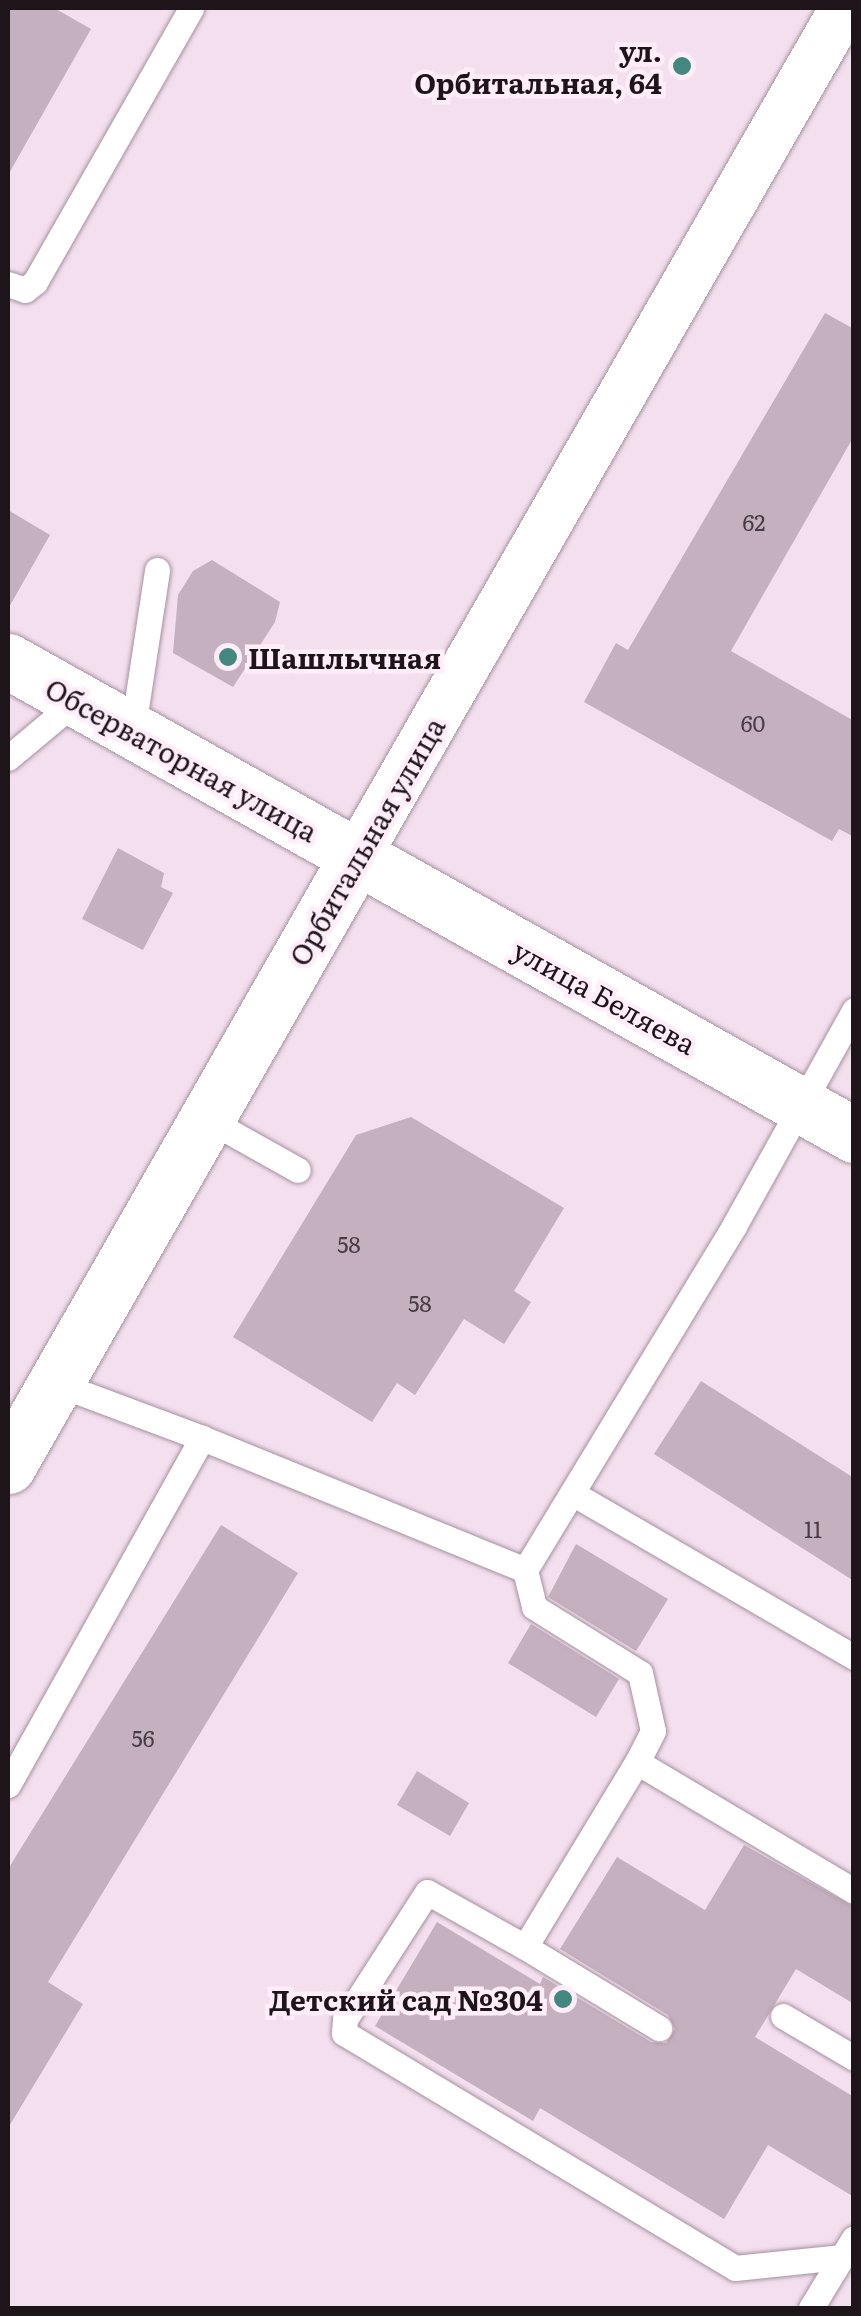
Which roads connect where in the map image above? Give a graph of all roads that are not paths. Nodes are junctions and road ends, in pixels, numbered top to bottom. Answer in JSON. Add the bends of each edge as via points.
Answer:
{"nodes":[{"id":1,"x":191,"y":8,"type":"edge"},
{"id":2,"x":844,"y":8,"type":"edge"},
{"id":3,"x":8,"y":284,"type":"edge"},
{"id":4,"x":157,"y":570,"type":"dead end"},
{"id":5,"x":8,"y":661,"type":"edge"},
{"id":6,"x":75,"y":702,"type":"junction"},
{"id":7,"x":132,"y":734,"type":"junction"},
{"id":8,"x":8,"y":758,"type":"edge"},
{"id":9,"x":357,"y":856,"type":"junction"},
{"id":10,"x":854,"y":1010,"type":"edge"},
{"id":11,"x":802,"y":1106,"type":"junction"},
{"id":12,"x":206,"y":1119,"type":"junction"},
{"id":13,"x":854,"y":1135,"type":"edge"},
{"id":14,"x":298,"y":1170,"type":"dead end"},
{"id":15,"x":55,"y":1382,"type":"junction"},
{"id":16,"x":202,"y":1438,"type":"junction"},
{"id":17,"x":14,"y":1439,"type":"edge"},
{"id":18,"x":572,"y":1494,"type":"junction"},
{"id":19,"x":525,"y":1570,"type":"junction"},
{"id":20,"x":854,"y":1658,"type":"edge"},
{"id":21,"x":636,"y":1762,"type":"junction"},
{"id":22,"x":8,"y":1785,"type":"edge"},
{"id":23,"x":854,"y":1890,"type":"edge"},
{"id":24,"x":525,"y":1946,"type":"junction"},
{"id":25,"x":783,"y":2016,"type":"dead end"},
{"id":26,"x":659,"y":2028,"type":"dead end"},
{"id":27,"x":854,"y":2058,"type":"edge"},
{"id":28,"x":848,"y":2247,"type":"edge"},
{"id":29,"x":811,"y":2308,"type":"edge"}],
"edges":[{"from":1,"to":3,"type":"lane","via":[[36,282],[25,290]]},
{"from":2,"to":9,"type":"street","name":"Орбитальная улица"},
{"from":4,"to":7,"type":"lane"},
{"from":5,"to":6,"type":"main road","name":"Обсерваторная улица"},
{"from":6,"to":7,"type":"main road","name":"Обсерваторная улица"},
{"from":6,"to":8,"type":"lane"},
{"from":7,"to":9,"type":"main road","name":"Обсерваторная улица"},
{"from":9,"to":11,"type":"main road","name":"улица Беляева"},
{"from":9,"to":12,"type":"main road","name":"Орбитальная улица"},
{"from":10,"to":11,"type":"lane"},
{"from":11,"to":13,"type":"main road","name":"улица Беляева"},
{"from":11,"to":18,"type":"lane"},
{"from":12,"to":14,"type":"lane"},
{"from":12,"to":15,"type":"main road","name":"Орбитальная улица"},
{"from":15,"to":16,"type":"lane"},
{"from":15,"to":17,"type":"main road","name":"Орбитальная улица"},
{"from":16,"to":19,"type":"lane"},
{"from":16,"to":22,"type":"lane"},
{"from":18,"to":19,"type":"lane"},
{"from":18,"to":20,"type":"lane"},
{"from":19,"to":21,"type":"lane","via":[[534,1607],[640,1672],[653,1731]]},
{"from":21,"to":23,"type":"lane"},
{"from":21,"to":24,"type":"lane"},
{"from":24,"to":26,"type":"lane"},
{"from":24,"to":28,"type":"lane","via":[[427,1892],[345,2019],[344,2033],[735,2268]]},
{"from":25,"to":27,"type":"lane"},
{"from":28,"to":29,"type":"lane"}]}
